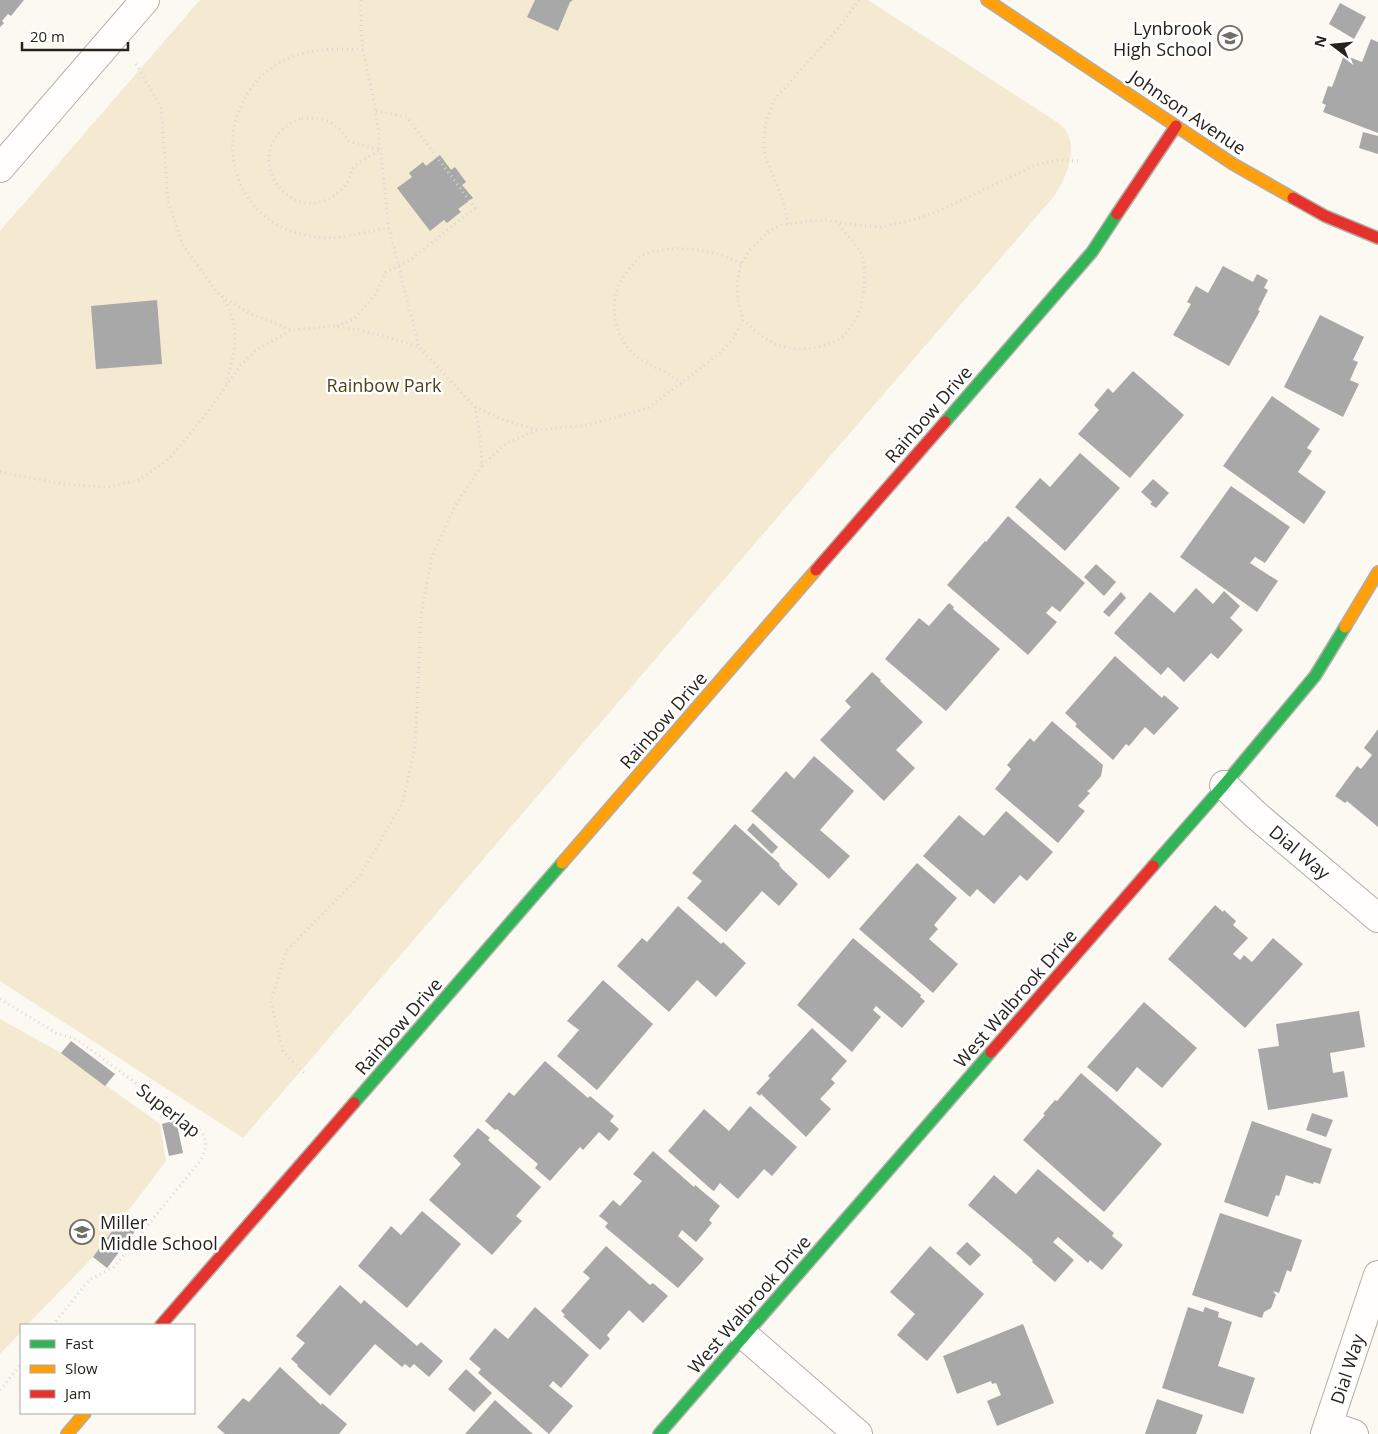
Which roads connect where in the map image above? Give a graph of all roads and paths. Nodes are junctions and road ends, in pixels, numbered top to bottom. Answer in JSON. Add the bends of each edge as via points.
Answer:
{"nodes":[{"id":1,"x":145,"y":0,"type":"edge"},
{"id":2,"x":361,"y":0,"type":"edge"},
{"id":3,"x":859,"y":0,"type":"edge"},
{"id":4,"x":986,"y":0,"type":"edge"},
{"id":5,"x":363,"y":50,"type":"junction"},
{"id":6,"x":136,"y":64,"type":"dead end"},
{"id":7,"x":376,"y":111,"type":"junction"},
{"id":8,"x":1176,"y":126,"type":"junction"},
{"id":9,"x":380,"y":150,"type":"junction"},
{"id":10,"x":1078,"y":161,"type":"dead end"},
{"id":11,"x":0,"y":168,"type":"edge"},
{"id":12,"x":836,"y":222,"type":"junction"},
{"id":13,"x":788,"y":224,"type":"junction"},
{"id":14,"x":389,"y":228,"type":"junction"},
{"id":15,"x":1378,"y":238,"type":"edge"},
{"id":16,"x":741,"y":264,"type":"junction"},
{"id":17,"x":399,"y":266,"type":"junction"},
{"id":18,"x":221,"y":296,"type":"junction"},
{"id":19,"x":743,"y":320,"type":"junction"},
{"id":20,"x":335,"y":327,"type":"junction"},
{"id":21,"x":291,"y":330,"type":"junction"},
{"id":22,"x":420,"y":347,"type":"junction"},
{"id":23,"x":681,"y":384,"type":"junction"},
{"id":24,"x":225,"y":387,"type":"junction"},
{"id":25,"x":475,"y":407,"type":"junction"},
{"id":26,"x":538,"y":430,"type":"junction"},
{"id":27,"x":482,"y":465,"type":"junction"},
{"id":28,"x":0,"y":472,"type":"edge"},
{"id":29,"x":1378,"y":572,"type":"edge"},
{"id":30,"x":1224,"y":785,"type":"junction"},
{"id":31,"x":1378,"y":918,"type":"edge"},
{"id":32,"x":0,"y":999,"type":"edge"},
{"id":33,"x":304,"y":1074,"type":"dead end"},
{"id":34,"x":1378,"y":1275,"type":"edge"},
{"id":35,"x":53,"y":1324,"type":"edge"},
{"id":36,"x":162,"y":1324,"type":"edge"},
{"id":37,"x":744,"y":1336,"type":"junction"},
{"id":38,"x":20,"y":1365,"type":"edge"},
{"id":39,"x":0,"y":1390,"type":"edge"},
{"id":40,"x":85,"y":1414,"type":"edge"},
{"id":41,"x":1327,"y":1429,"type":"edge"},
{"id":42,"x":67,"y":1434,"type":"edge"},
{"id":43,"x":659,"y":1434,"type":"edge"},
{"id":44,"x":858,"y":1434,"type":"edge"},
{"id":45,"x":1354,"y":1434,"type":"edge"}],
"edges":[{"from":1,"to":11,"type":"street"},
{"from":2,"to":5,"type":"path"},
{"from":3,"to":13,"type":"path","via":[[774,100],[766,122],[765,154]]},
{"from":4,"to":8,"type":"street","name":"Johnson Avenue"},
{"from":5,"to":7,"type":"path"},
{"from":5,"to":14,"type":"path","via":[[334,48],[310,52],[269,70],[240,107],[232,138],[233,163],[250,201],[267,219],[280,226],[324,238]]},
{"from":6,"to":18,"type":"path","via":[[161,107],[168,201],[183,245]]},
{"from":7,"to":9,"type":"path"},
{"from":7,"to":17,"type":"path","via":[[407,117],[475,208]]},
{"from":8,"to":15,"type":"street","name":"Johnson Avenue","via":[[1232,164],[1325,216]]},
{"from":8,"to":36,"type":"street","name":"Rainbow Drive","via":[[1092,252]]},
{"from":9,"to":9,"type":"path","via":[[353,168],[340,191],[315,202],[302,202],[286,195],[271,175],[268,161],[278,134],[288,124],[302,118],[330,122],[349,141]]},
{"from":9,"to":14,"type":"path"},
{"from":10,"to":12,"type":"path","via":[[1059,160],[1036,165],[934,213],[909,221],[880,227]]},
{"from":12,"to":13,"type":"path","via":[[809,220]]},
{"from":12,"to":19,"type":"path","via":[[861,254],[865,272],[864,292],[854,320],[843,336],[805,350],[780,346]]},
{"from":13,"to":16,"type":"path","via":[[769,231]]},
{"from":14,"to":17,"type":"path"},
{"from":16,"to":19,"type":"path","via":[[737,282]]},
{"from":16,"to":23,"type":"path","via":[[729,257],[700,250],[666,249],[642,255],[623,275],[613,310],[626,345],[637,358],[660,368]]},
{"from":17,"to":20,"type":"path","via":[[386,272],[375,295],[354,319]]},
{"from":17,"to":22,"type":"path"},
{"from":18,"to":21,"type":"path","via":[[249,313]]},
{"from":18,"to":24,"type":"path","via":[[232,315],[235,334],[234,357]]},
{"from":19,"to":23,"type":"path","via":[[733,339],[718,355]]},
{"from":20,"to":21,"type":"path"},
{"from":20,"to":22,"type":"path","via":[[381,335]]},
{"from":21,"to":24,"type":"path","via":[[255,351]]},
{"from":22,"to":25,"type":"path"},
{"from":23,"to":26,"type":"path","via":[[648,408],[588,425]]},
{"from":24,"to":28,"type":"path","via":[[177,450],[138,480],[98,486],[64,484]]},
{"from":25,"to":26,"type":"path"},
{"from":25,"to":27,"type":"path"},
{"from":26,"to":27,"type":"path","via":[[507,444]]},
{"from":27,"to":33,"type":"path","via":[[455,506],[432,557],[421,616],[415,746],[404,802],[359,877],[286,951],[271,1002],[283,1051]]},
{"from":29,"to":30,"type":"street","name":"West Walbrook Drive","via":[[1315,676]]},
{"from":30,"to":31,"type":"street","name":"Dial Way"},
{"from":30,"to":37,"type":"street","name":"West Walbrook Drive"},
{"from":32,"to":35,"type":"path","name":"Superlap","via":[[56,1033],[76,1039],[205,1136],[205,1154],[200,1161],[114,1267],[89,1280]]},
{"from":34,"to":41,"type":"street","name":"Dial Way"},
{"from":37,"to":43,"type":"street","name":"West Walbrook Drive"},
{"from":37,"to":44,"type":"street"},
{"from":38,"to":39,"type":"path"},
{"from":40,"to":42,"type":"street"},
{"from":41,"to":45,"type":"street"}]}
